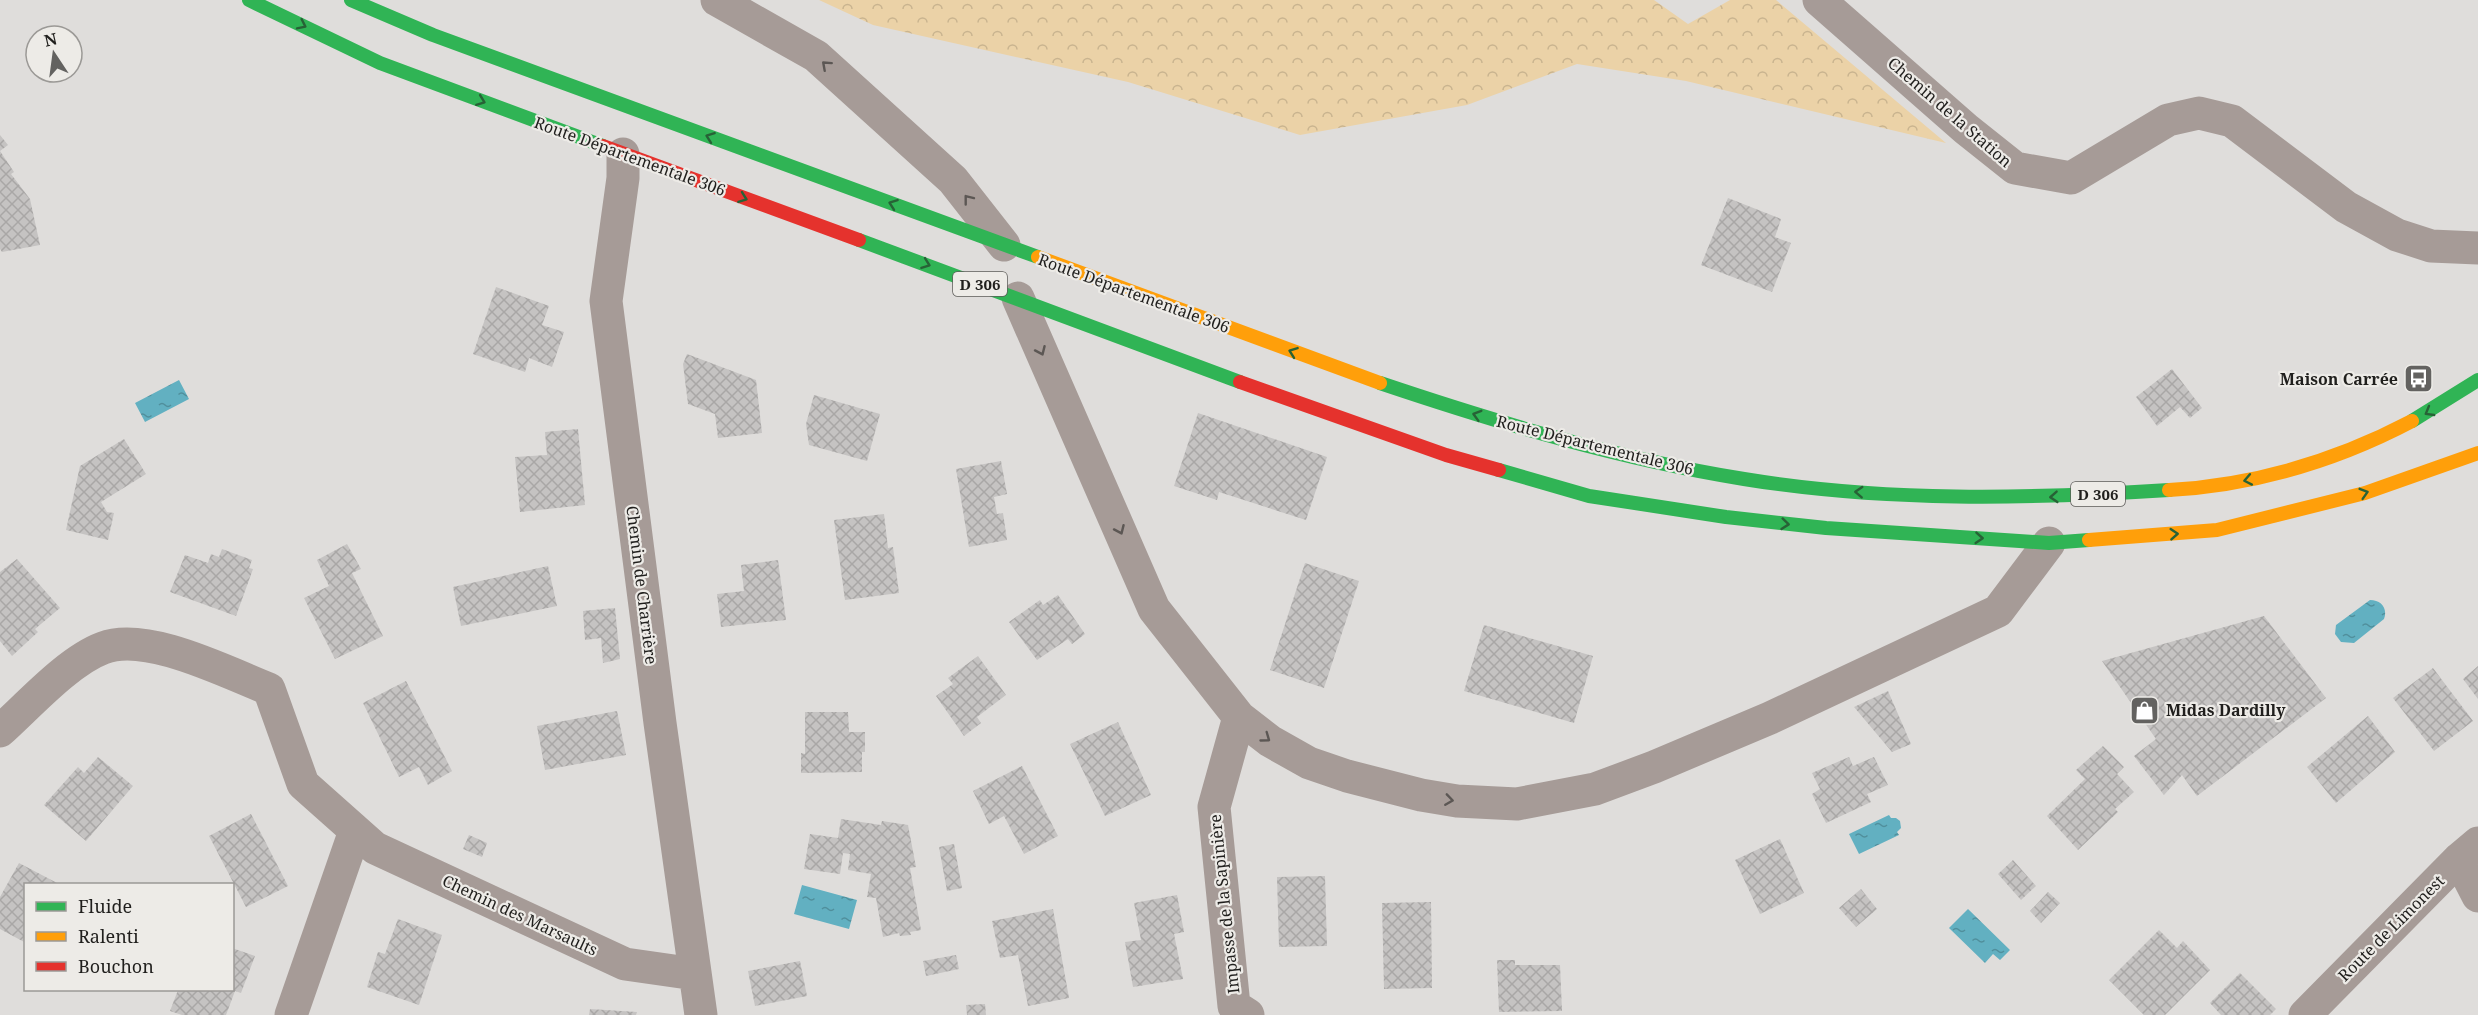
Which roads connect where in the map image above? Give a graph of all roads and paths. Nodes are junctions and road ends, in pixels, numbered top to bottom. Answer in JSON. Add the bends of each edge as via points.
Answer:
{"nodes":[{"id":1,"x":249,"y":0,"type":"edge"},
{"id":2,"x":351,"y":0,"type":"edge"},
{"id":3,"x":717,"y":0,"type":"edge"},
{"id":4,"x":1819,"y":0,"type":"edge"},
{"id":5,"x":623,"y":154,"type":"junction"},
{"id":6,"x":1004,"y":245,"type":"junction"},
{"id":7,"x":2478,"y":248,"type":"edge"},
{"id":8,"x":1018,"y":298,"type":"junction"},
{"id":9,"x":2478,"y":380,"type":"edge"},
{"id":10,"x":2478,"y":453,"type":"edge"},
{"id":11,"x":2049,"y":543,"type":"junction"},
{"id":12,"x":1239,"y":717,"type":"junction"},
{"id":13,"x":0,"y":731,"type":"edge"},
{"id":14,"x":355,"y":831,"type":"junction"},
{"id":15,"x":2469,"y":851,"type":"edge"},
{"id":16,"x":2478,"y":896,"type":"edge"},
{"id":17,"x":695,"y":974,"type":"junction"},
{"id":18,"x":291,"y":1015,"type":"edge"},
{"id":19,"x":701,"y":1015,"type":"edge"},
{"id":20,"x":1248,"y":1015,"type":"edge"},
{"id":21,"x":2305,"y":1015,"type":"edge"}],
"edges":[{"from":1,"to":5,"type":"main road","name":"Route Départementale 306","number":"D 306","one_way":true,"via":[[380,63]]},
{"from":6,"to":2,"type":"main road","name":"Route Départementale 306","number":"D 306","one_way":true,"via":[[433,35]]},
{"from":6,"to":3,"type":"street","one_way":true,"via":[[953,180],[816,56]]},
{"from":4,"to":7,"type":"street","name":"Chemin de la Station","via":[[2015,168],[2071,178],[2168,120],[2199,113],[2232,121],[2346,207],[2397,235],[2430,246]]},
{"from":5,"to":8,"type":"main road","name":"Route Départementale 306","number":"D 306","one_way":true},
{"from":5,"to":17,"type":"street","name":"Chemin de Charrière","via":[[606,301]]},
{"from":9,"to":6,"type":"main road","name":"Route Départementale 306","number":"D 306","one_way":true,"via":[[2435,410],[2362,448],[2298,469],[2217,486],[2030,499],[1822,490],[1697,471],[1594,448],[1466,412]]},
{"from":8,"to":11,"type":"main road","name":"Route Départementale 306","number":"D 306","one_way":true,"via":[[1446,455],[1590,496],[1826,528]]},
{"from":8,"to":12,"type":"street","one_way":true,"via":[[1154,609]]},
{"from":11,"to":10,"type":"main road","name":"Route Départementale 306","number":"D 306","one_way":true,"via":[[2217,530],[2365,494]]},
{"from":12,"to":11,"type":"street","one_way":true,"via":[[1270,741],[1309,763],[1421,795],[1517,804],[1595,789],[1770,718],[1998,611]]},
{"from":12,"to":20,"type":"street","name":"Impasse de la Sapinière","via":[[1214,807],[1234,1006]]},
{"from":13,"to":14,"type":"street","name":"Chemin des Marsaults","via":[[56,680],[102,648],[130,643],[161,648],[268,689],[303,784]]},
{"from":14,"to":17,"type":"street","name":"Chemin des Marsaults","via":[[375,848],[625,964]]},
{"from":14,"to":18,"type":"street"},
{"from":15,"to":16,"type":"street"},
{"from":15,"to":21,"type":"street","name":"Route de Limonest"},
{"from":17,"to":19,"type":"street","name":"Chemin de Charrière"}]}
